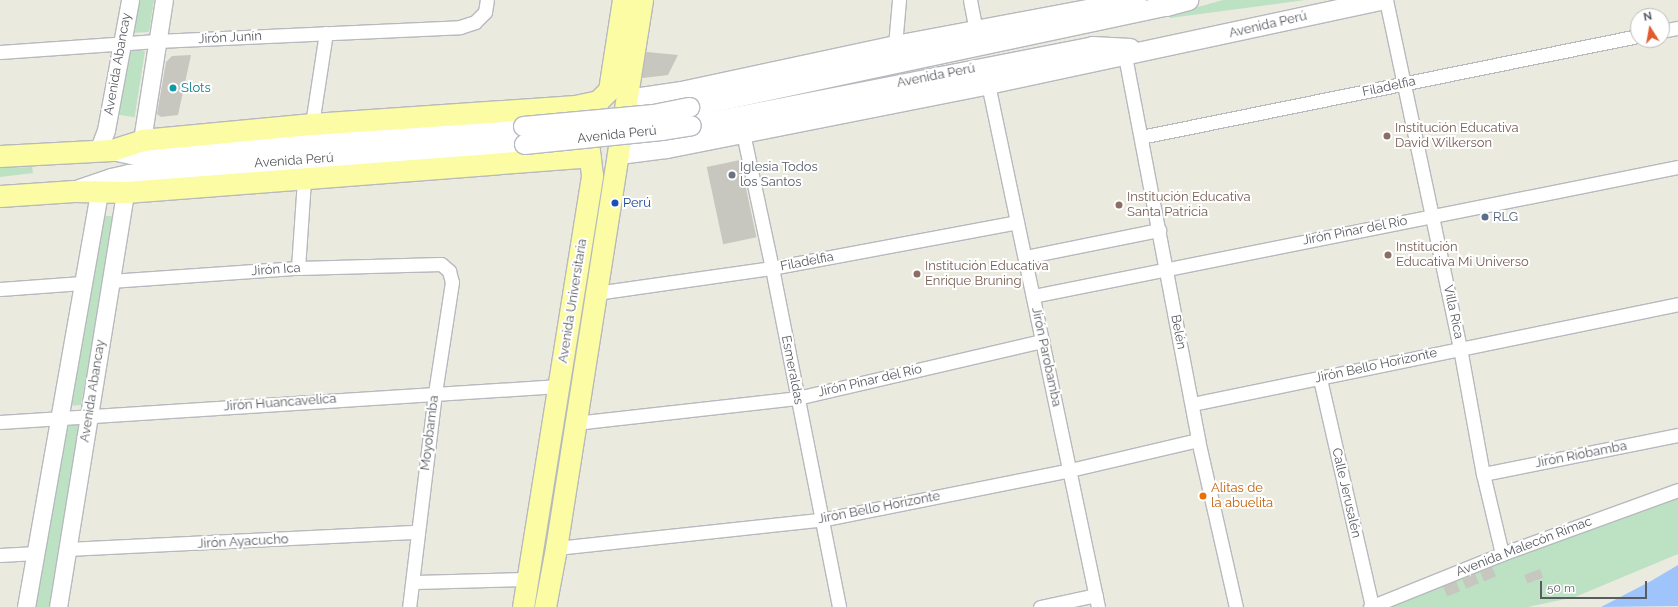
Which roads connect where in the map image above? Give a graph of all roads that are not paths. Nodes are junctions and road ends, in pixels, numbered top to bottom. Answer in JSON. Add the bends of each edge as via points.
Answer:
{"nodes":[{"id":1,"x":130,"y":0,"type":"edge"},
{"id":2,"x":164,"y":0,"type":"edge"},
{"id":3,"x":486,"y":0,"type":"edge"},
{"id":4,"x":623,"y":0,"type":"edge"},
{"id":5,"x":642,"y":0,"type":"edge"},
{"id":6,"x":899,"y":0,"type":"edge"},
{"id":7,"x":970,"y":0,"type":"edge"},
{"id":8,"x":1136,"y":0,"type":"edge"},
{"id":9,"x":1188,"y":0,"type":"edge"},
{"id":10,"x":1380,"y":0,"type":"edge"},
{"id":11,"x":1386,"y":0,"type":"edge"},
{"id":12,"x":1110,"y":3,"type":"edge"},
{"id":13,"x":976,"y":30,"type":"junction"},
{"id":14,"x":326,"y":33,"type":"junction"},
{"id":15,"x":1630,"y":38,"type":"edge"},
{"id":16,"x":157,"y":41,"type":"junction"},
{"id":17,"x":121,"y":44,"type":"junction"},
{"id":18,"x":895,"y":45,"type":"junction"},
{"id":19,"x":1156,"y":50,"type":"junction"},
{"id":20,"x":0,"y":52,"type":"edge"},
{"id":21,"x":1125,"y":56,"type":"junction"},
{"id":22,"x":988,"y":84,"type":"junction"},
{"id":23,"x":1405,"y":84,"type":"junction"},
{"id":24,"x":627,"y":99,"type":"junction"},
{"id":25,"x":598,"y":101,"type":"junction"},
{"id":26,"x":690,"y":116,"type":"junction"},
{"id":27,"x":312,"y":124,"type":"junction"},
{"id":28,"x":743,"y":133,"type":"junction"},
{"id":29,"x":524,"y":135,"type":"junction"},
{"id":30,"x":1141,"y":138,"type":"junction"},
{"id":31,"x":142,"y":140,"type":"junction"},
{"id":32,"x":105,"y":150,"type":"junction"},
{"id":33,"x":619,"y":154,"type":"junction"},
{"id":34,"x":0,"y":156,"type":"edge"},
{"id":35,"x":590,"y":156,"type":"junction"},
{"id":36,"x":1678,"y":167,"type":"edge"},
{"id":37,"x":304,"y":180,"type":"junction"},
{"id":38,"x":127,"y":183,"type":"junction"},
{"id":39,"x":74,"y":191,"type":"junction"},
{"id":40,"x":99,"y":192,"type":"junction"},
{"id":41,"x":0,"y":196,"type":"edge"},
{"id":42,"x":1432,"y":216,"type":"junction"},
{"id":43,"x":1017,"y":222,"type":"junction"},
{"id":44,"x":1159,"y":230,"type":"junction"},
{"id":45,"x":1025,"y":257,"type":"junction"},
{"id":46,"x":441,"y":264,"type":"joint"},
{"id":47,"x":298,"y":268,"type":"junction"},
{"id":48,"x":772,"y":268,"type":"junction"},
{"id":49,"x":1166,"y":269,"type":"junction"},
{"id":50,"x":110,"y":281,"type":"junction"},
{"id":51,"x":82,"y":283,"type":"junction"},
{"id":52,"x":0,"y":289,"type":"edge"},
{"id":53,"x":596,"y":293,"type":"junction"},
{"id":54,"x":1033,"y":296,"type":"junction"},
{"id":55,"x":1678,"y":304,"type":"edge"},
{"id":56,"x":1042,"y":341,"type":"junction"},
{"id":57,"x":1460,"y":348,"type":"junction"},
{"id":58,"x":1320,"y":379,"type":"junction"},
{"id":59,"x":560,"y":386,"type":"junction"},
{"id":60,"x":435,"y":393,"type":"junction"},
{"id":61,"x":797,"y":398,"type":"junction"},
{"id":62,"x":1192,"y":404,"type":"junction"},
{"id":63,"x":89,"y":417,"type":"junction"},
{"id":64,"x":59,"y":418,"type":"junction"},
{"id":65,"x":0,"y":422,"type":"edge"},
{"id":66,"x":575,"y":423,"type":"junction"},
{"id":67,"x":1678,"y":435,"type":"edge"},
{"id":68,"x":1198,"y":440,"type":"junction"},
{"id":69,"x":1070,"y":470,"type":"junction"},
{"id":70,"x":1483,"y":474,"type":"junction"},
{"id":71,"x":1678,"y":490,"type":"edge"},
{"id":72,"x":820,"y":520,"type":"junction"},
{"id":73,"x":418,"y":532,"type":"junction"},
{"id":74,"x":556,"y":548,"type":"junction"},
{"id":75,"x":67,"y":550,"type":"junction"},
{"id":76,"x":36,"y":553,"type":"junction"},
{"id":77,"x":1502,"y":554,"type":"junction"},
{"id":78,"x":0,"y":555,"type":"edge"},
{"id":79,"x":528,"y":579,"type":"junction"},
{"id":80,"x":413,"y":582,"type":"junction"},
{"id":81,"x":1097,"y":601,"type":"edge"},
{"id":82,"x":26,"y":607,"type":"edge"},
{"id":83,"x":58,"y":607,"type":"edge"},
{"id":84,"x":409,"y":607,"type":"edge"},
{"id":85,"x":523,"y":607,"type":"edge"},
{"id":86,"x":545,"y":607,"type":"edge"},
{"id":87,"x":839,"y":607,"type":"edge"},
{"id":88,"x":1040,"y":607,"type":"edge"},
{"id":89,"x":1236,"y":607,"type":"edge"},
{"id":90,"x":1371,"y":607,"type":"edge"}],
"edges":[{"from":1,"to":17,"type":"street","name":"Avenida Abancay"},
{"from":2,"to":16,"type":"street"},
{"from":3,"to":14,"type":"street","name":"Jirón Junín","via":[[485,12],[475,22],[460,27]]},
{"from":4,"to":25,"type":"main road","name":"Avenida Universitaria","via":[[609,90]]},
{"from":5,"to":24,"type":"main road","name":"Avenida Universitaria"},
{"from":6,"to":18,"type":"street"},
{"from":7,"to":13,"type":"street"},
{"from":8,"to":12,"type":"main road"},
{"from":9,"to":26,"type":"main road","name":"Avenida Perú"},
{"from":10,"to":19,"type":"main road","name":"Avenida Perú"},
{"from":11,"to":23,"type":"street","name":"Villa Rica"},
{"from":12,"to":13,"type":"main road"},
{"from":13,"to":18,"type":"main road"},
{"from":14,"to":16,"type":"street","name":"Jirón Junín"},
{"from":14,"to":27,"type":"street"},
{"from":15,"to":23,"type":"street","name":"Filadelfia"},
{"from":16,"to":17,"type":"street","name":"Jirón Junín"},
{"from":16,"to":31,"type":"street"},
{"from":17,"to":20,"type":"street","name":"Jirón Junín"},
{"from":17,"to":32,"type":"street","name":"Avenida Abancay"},
{"from":18,"to":24,"type":"main road","via":[[681,91]]},
{"from":19,"to":21,"type":"main road","name":"Avenida Perú"},
{"from":19,"to":26,"type":"main road","name":"Avenida Perú","via":[[1092,46]]},
{"from":21,"to":22,"type":"main road","name":"Avenida Perú"},
{"from":21,"to":30,"type":"street","name":"Belén"},
{"from":22,"to":28,"type":"main road","name":"Avenida Perú"},
{"from":22,"to":43,"type":"street","name":"Jirón Parobamba"},
{"from":23,"to":30,"type":"street","name":"Filadelfia"},
{"from":23,"to":42,"type":"street","name":"Villa Rica"},
{"from":24,"to":33,"type":"main road","name":"Avenida Universitaria"},
{"from":25,"to":27,"type":"main road","name":"Avenida Perú","via":[[575,106]]},
{"from":25,"to":35,"type":"main road","name":"Avenida Universitaria","via":[[592,110],[589,126]]},
{"from":26,"to":29,"type":"main road","name":"Avenida Perú","bridge":true,"via":[[662,130]]},
{"from":27,"to":31,"type":"main road","name":"Avenida Perú"},
{"from":28,"to":33,"type":"main road","name":"Avenida Perú"},
{"from":28,"to":48,"type":"street","name":"Esmeraldas"},
{"from":29,"to":32,"type":"main road","name":"Avenida Perú","via":[[144,157]]},
{"from":29,"to":38,"type":"main road","name":"Avenida Perú"},
{"from":30,"to":44,"type":"street","name":"Belén"},
{"from":31,"to":32,"type":"main road","name":"Avenida Perú"},
{"from":32,"to":34,"type":"main road","name":"Avenida Perú"},
{"from":33,"to":53,"type":"main road","name":"Avenida Universitaria"},
{"from":35,"to":37,"type":"main road","name":"Avenida Perú"},
{"from":35,"to":59,"type":"main road","name":"Avenida Universitaria","via":[[592,175]]},
{"from":36,"to":42,"type":"street","name":"Jirón Pinar del Río"},
{"from":37,"to":38,"type":"main road","name":"Avenida Perú"},
{"from":37,"to":47,"type":"street"},
{"from":38,"to":39,"type":"main road","name":"Avenida Perú","via":[[111,178]]},
{"from":38,"to":40,"type":"main road","name":"Avenida Perú"},
{"from":38,"to":50,"type":"street","name":"Avenida Abancay"},
{"from":39,"to":40,"type":"main road","name":"Avenida Perú"},
{"from":39,"to":41,"type":"main road","name":"Avenida Perú"},
{"from":40,"to":51,"type":"street"},
{"from":42,"to":49,"type":"street","name":"Jirón Pinar del Río"},
{"from":42,"to":57,"type":"street","name":"Villa Rica"},
{"from":43,"to":45,"type":"street","name":"Jirón Parobamba"},
{"from":43,"to":48,"type":"street","name":"Filadelfia"},
{"from":44,"to":45,"type":"street"},
{"from":44,"to":49,"type":"street","name":"Belén"},
{"from":45,"to":54,"type":"street","name":"Jirón Parobamba"},
{"from":46,"to":47,"type":"street","name":"Jirón Ica"},
{"from":46,"to":60,"type":"street","name":"Moyobamba","via":[[449,271],[452,282]]},
{"from":47,"to":50,"type":"street","name":"Jirón Ica"},
{"from":48,"to":53,"type":"street","name":"Filadelfia"},
{"from":48,"to":61,"type":"street","name":"Esmeraldas"},
{"from":49,"to":54,"type":"street","name":"Jirón Pinar del Río"},
{"from":49,"to":62,"type":"street","name":"Belén"},
{"from":50,"to":63,"type":"street","name":"Avenida Abancay"},
{"from":51,"to":52,"type":"street"},
{"from":51,"to":64,"type":"street"},
{"from":53,"to":66,"type":"main road","name":"Avenida Universitaria"},
{"from":54,"to":56,"type":"street","name":"Jirón Parobamba"},
{"from":55,"to":57,"type":"street","name":"Jirón Bello Horizonte"},
{"from":56,"to":61,"type":"street","name":"Jirón Pinar del Río"},
{"from":56,"to":69,"type":"street","name":"Jirón Parobamba"},
{"from":57,"to":58,"type":"street","name":"Jirón Bello Horizonte"},
{"from":57,"to":70,"type":"street","name":"Villa Rica"},
{"from":58,"to":62,"type":"street","name":"Jirón Bello Horizonte"},
{"from":58,"to":90,"type":"street","name":"Calle Jerusalén"},
{"from":59,"to":60,"type":"street","name":"Jirón Huancavelica"},
{"from":59,"to":79,"type":"main road","name":"Avenida Universitaria"},
{"from":60,"to":63,"type":"street","name":"Jirón Huancavelica"},
{"from":60,"to":73,"type":"street","name":"Moyobamba"},
{"from":61,"to":66,"type":"street","name":"Jirón Pinar del Río"},
{"from":61,"to":72,"type":"street","name":"Esmeraldas"},
{"from":62,"to":68,"type":"street","name":"Belén"},
{"from":63,"to":64,"type":"street","name":"Jirón Huancavelica"},
{"from":63,"to":75,"type":"street","name":"Avenida Abancay"},
{"from":64,"to":65,"type":"street","name":"Jirón Huancavelica"},
{"from":64,"to":76,"type":"street"},
{"from":66,"to":74,"type":"main road","name":"Avenida Universitaria"},
{"from":67,"to":70,"type":"street","name":"Jirón Riobamba"},
{"from":68,"to":69,"type":"street","name":"Jirón Bello Horizonte"},
{"from":68,"to":89,"type":"street","name":"Belén"},
{"from":69,"to":72,"type":"street","name":"Jirón Bello Horizonte"},
{"from":69,"to":81,"type":"street","name":"Jirón Parobamba"},
{"from":70,"to":77,"type":"street","name":"Villa Rica"},
{"from":71,"to":77,"type":"street","name":"Avenida Malecón Rímac"},
{"from":72,"to":74,"type":"street","name":"Jirón Bello Horizonte"},
{"from":72,"to":87,"type":"street","name":"Esmeraldas"},
{"from":73,"to":75,"type":"street","name":"Jirón Ayacucho"},
{"from":73,"to":80,"type":"street","name":"Moyobamba"},
{"from":74,"to":86,"type":"main road","name":"Avenida Universitaria"},
{"from":75,"to":83,"type":"street","name":"Avenida Abancay"},
{"from":76,"to":78,"type":"street"},
{"from":76,"to":82,"type":"street"},
{"from":77,"to":90,"type":"street","name":"Avenida Malecón Rímac"},
{"from":79,"to":80,"type":"street"},
{"from":79,"to":85,"type":"main road","name":"Avenida Universitaria"},
{"from":80,"to":84,"type":"street","name":"Moyobamba"},
{"from":81,"to":88,"type":"street"}]}
